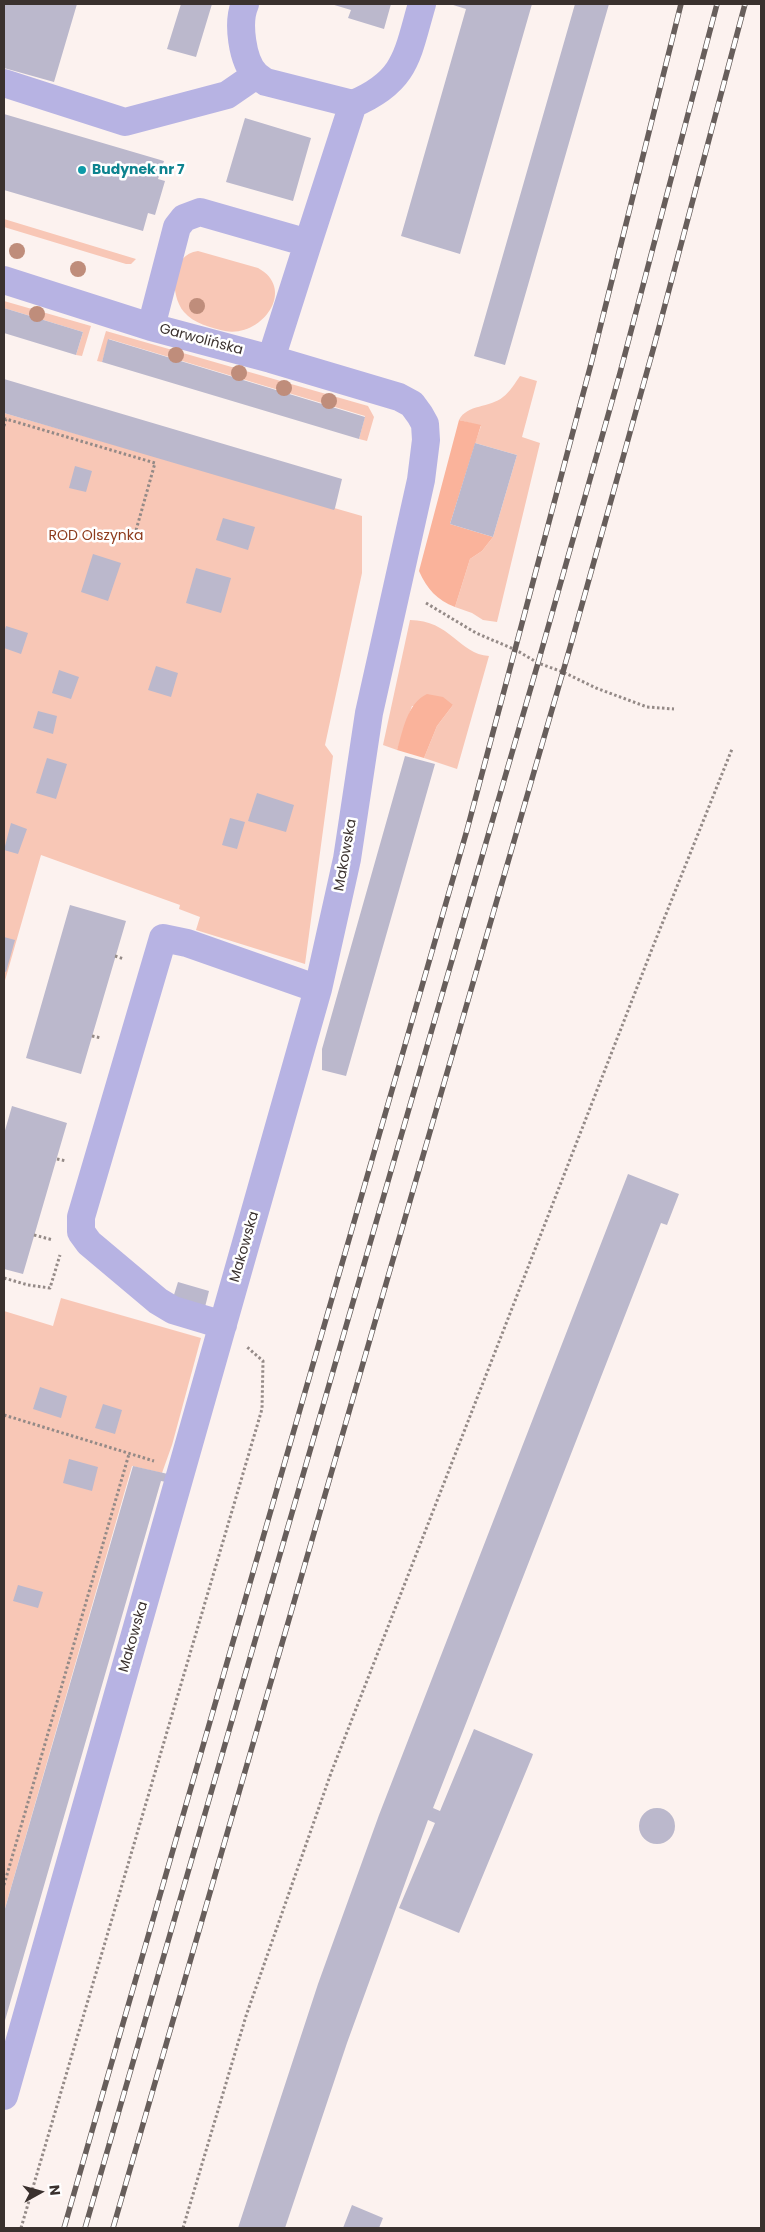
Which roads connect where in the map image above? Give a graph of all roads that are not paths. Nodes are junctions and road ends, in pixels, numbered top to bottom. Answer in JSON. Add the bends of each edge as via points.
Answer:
{"nodes":[{"id":1,"x":245,"y":4,"type":"edge"},
{"id":2,"x":422,"y":4,"type":"edge"},
{"id":3,"x":256,"y":75,"type":"junction"},
{"id":4,"x":4,"y":83,"type":"edge"},
{"id":5,"x":353,"y":104,"type":"junction"},
{"id":6,"x":308,"y":243,"type":"junction"},
{"id":7,"x":4,"y":280,"type":"edge"},
{"id":8,"x":151,"y":326,"type":"junction"},
{"id":9,"x":271,"y":359,"type":"junction"},
{"id":10,"x":399,"y":398,"type":"joint"},
{"id":11,"x":318,"y":989,"type":"junction"},
{"id":12,"x":223,"y":1325,"type":"junction"},
{"id":13,"x":4,"y":2096,"type":"edge"}],
"edges":[{"from":1,"to":3,"type":"street","via":[[244,49]]},
{"from":2,"to":5,"type":"street","via":[[404,64],[390,82]]},
{"from":3,"to":4,"type":"street","via":[[227,96],[125,122]]},
{"from":3,"to":5,"type":"street","via":[[266,82]]},
{"from":5,"to":6,"type":"street"},
{"from":6,"to":8,"type":"street","via":[[200,212],[191,214],[177,227]]},
{"from":6,"to":9,"type":"street"},
{"from":7,"to":8,"type":"street","name":"Garwolińska"},
{"from":8,"to":9,"type":"street","name":"Garwolińska"},
{"from":9,"to":10,"type":"street","name":"Garwolińska"},
{"from":10,"to":11,"type":"street","name":"Makowska","via":[[412,404],[420,415],[425,424],[426,440],[369,713],[347,858]]},
{"from":11,"to":12,"type":"street","name":"Makowska"},
{"from":11,"to":12,"type":"street","via":[[187,943],[163,938],[84,1207],[81,1232],[158,1302],[173,1310]]},
{"from":12,"to":13,"type":"street","name":"Makowska"}]}
